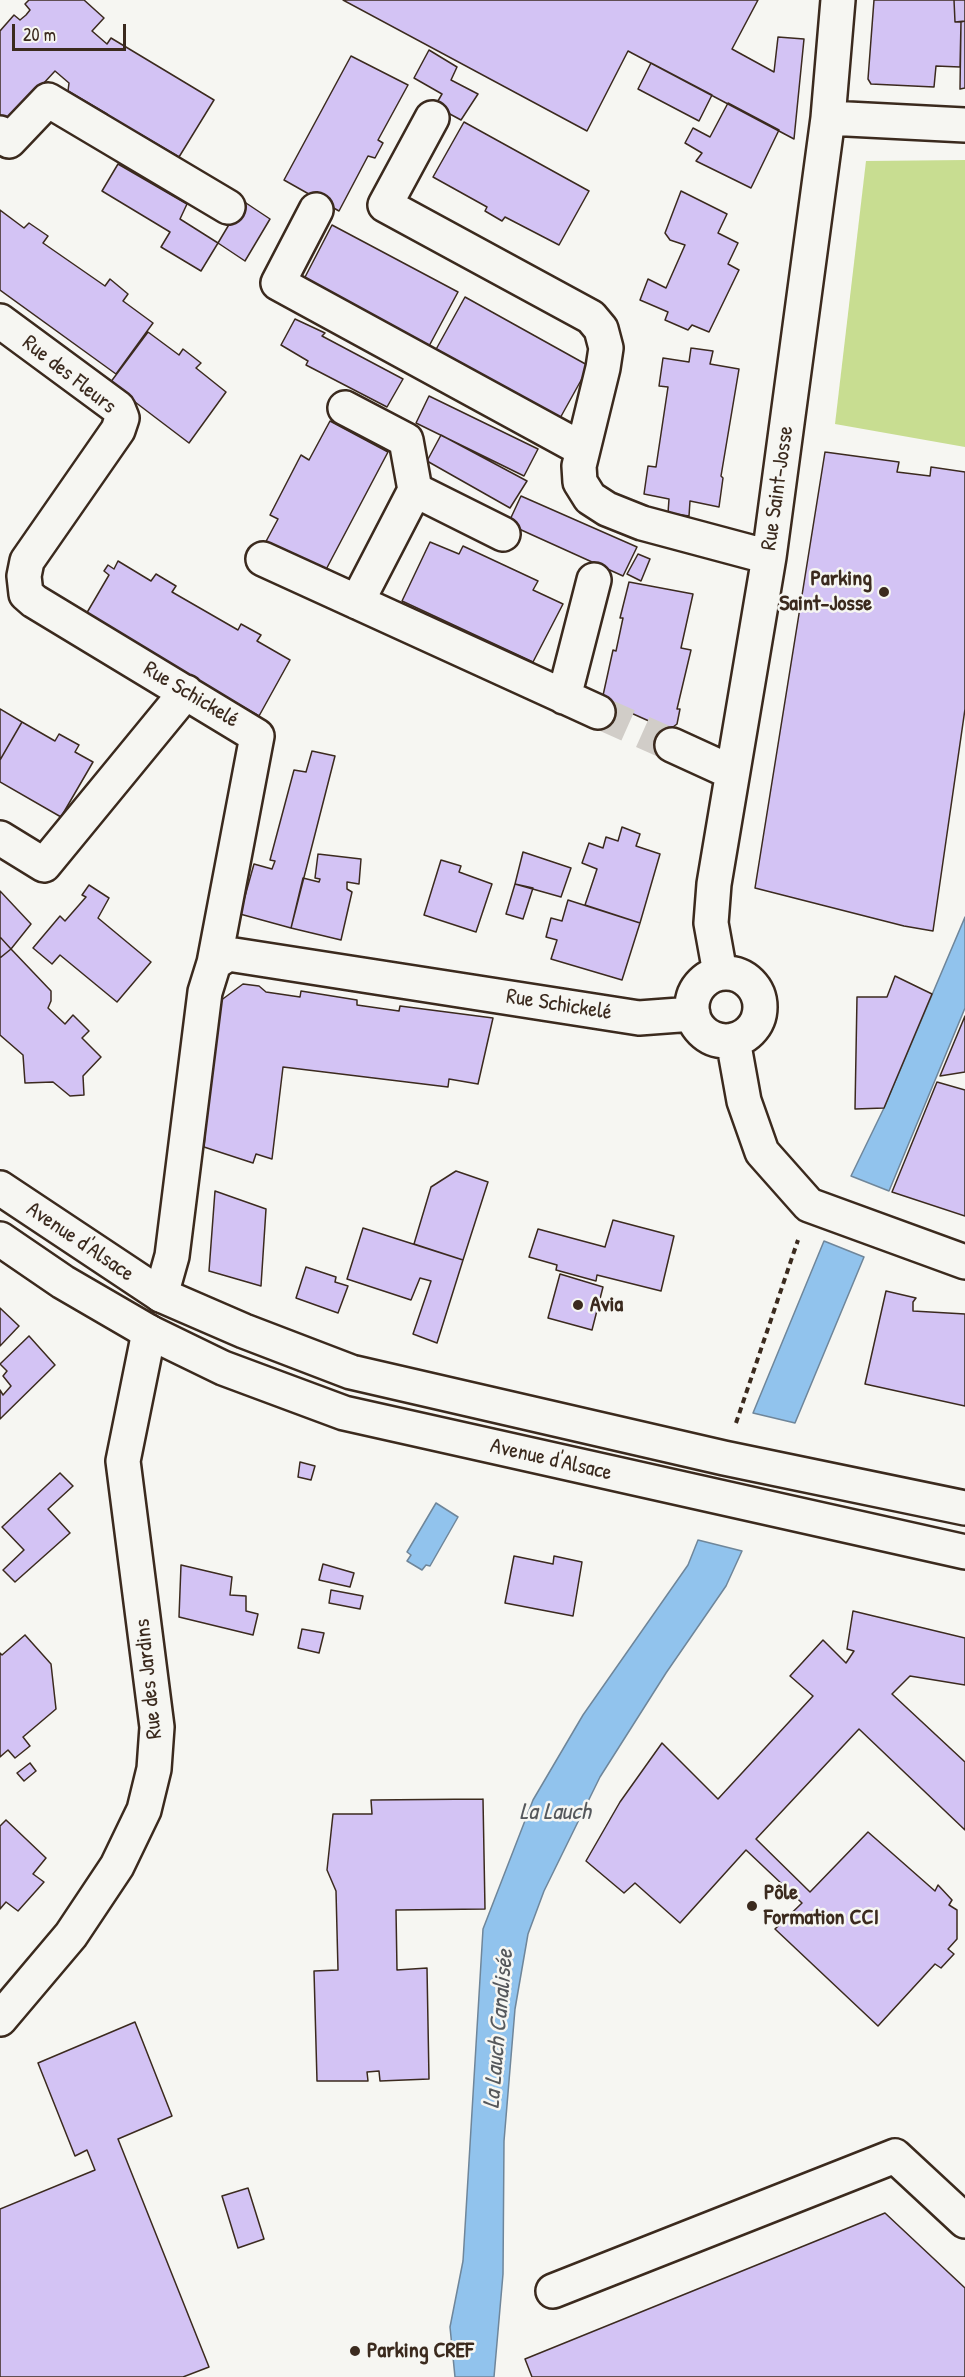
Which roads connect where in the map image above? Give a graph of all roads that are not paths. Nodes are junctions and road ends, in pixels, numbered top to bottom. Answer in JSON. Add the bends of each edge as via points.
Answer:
{"nodes":[{"id":1,"x":838,"y":0,"type":"edge"},
{"id":2,"x":432,"y":118,"type":"dead end"},
{"id":3,"x":828,"y":118,"type":"junction"},
{"id":4,"x":965,"y":125,"type":"edge"},
{"id":5,"x":0,"y":133,"type":"edge"},
{"id":6,"x":228,"y":207,"type":"dead end"},
{"id":7,"x":316,"y":210,"type":"dead end"},
{"id":8,"x":0,"y":321,"type":"edge"},
{"id":9,"x":345,"y":408,"type":"dead end"},
{"id":10,"x":582,"y":449,"type":"junction"},
{"id":11,"x":415,"y":490,"type":"junction"},
{"id":12,"x":73,"y":494,"type":"joint"},
{"id":13,"x":503,"y":534,"type":"dead end"},
{"id":14,"x":769,"y":557,"type":"junction"},
{"id":15,"x":263,"y":559,"type":"dead end"},
{"id":16,"x":594,"y":580,"type":"dead end"},
{"id":17,"x":357,"y":602,"type":"junction"},
{"id":18,"x":186,"y":692,"type":"junction"},
{"id":19,"x":564,"y":697,"type":"junction"},
{"id":20,"x":597,"y":712,"type":"tunnel mouth"},
{"id":21,"x":672,"y":745,"type":"tunnel mouth"},
{"id":22,"x":732,"y":772,"type":"junction"},
{"id":23,"x":0,"y":838,"type":"edge"},
{"id":24,"x":214,"y":963,"type":"junction"},
{"id":25,"x":720,"y":973,"type":"junction"},
{"id":26,"x":693,"y":1014,"type":"junction"},
{"id":27,"x":734,"y":1040,"type":"junction"},
{"id":28,"x":0,"y":1188,"type":"edge"},
{"id":29,"x":0,"y":1239,"type":"edge"},
{"id":30,"x":965,"y":1262,"type":"edge"},
{"id":31,"x":161,"y":1294,"type":"junction"},
{"id":32,"x":149,"y":1332,"type":"junction"},
{"id":33,"x":965,"y":1508,"type":"edge"},
{"id":34,"x":965,"y":1552,"type":"edge"},
{"id":35,"x":0,"y":2019,"type":"edge"},
{"id":36,"x":965,"y":2221,"type":"edge"},
{"id":37,"x":553,"y":2291,"type":"dead end"}],
"edges":[{"from":1,"to":3,"type":"street","name":"Rue Saint-Josse"},
{"from":2,"to":10,"type":"street","via":[[385,205],[591,317],[601,329],[606,348],[603,368]]},
{"from":3,"to":4,"type":"street"},
{"from":3,"to":14,"type":"street","name":"Rue Saint-Josse"},
{"from":5,"to":6,"type":"street","via":[[9,141],[48,100]]},
{"from":7,"to":10,"type":"street","via":[[278,283]]},
{"from":8,"to":12,"type":"street","name":"Rue des Fleurs","via":[[121,412],[118,430]]},
{"from":9,"to":11,"type":"street","via":[[406,440]]},
{"from":10,"to":14,"type":"street","via":[[580,482],[590,498],[607,509],[642,523]]},
{"from":11,"to":13,"type":"street"},
{"from":11,"to":17,"type":"street"},
{"from":12,"to":18,"type":"street","name":"Rue Schickelé","via":[[27,561],[26,594]]},
{"from":14,"to":22,"type":"street","name":"Rue Saint-Josse"},
{"from":15,"to":17,"type":"street"},
{"from":16,"to":19,"type":"street"},
{"from":17,"to":19,"type":"street"},
{"from":18,"to":23,"type":"street","via":[[44,865]]},
{"from":18,"to":24,"type":"street","name":"Rue Schickelé","via":[[257,735]]},
{"from":19,"to":20,"type":"street"},
{"from":21,"to":22,"type":"street"},
{"from":22,"to":25,"type":"street","name":"Rue Saint-Josse","via":[[711,923]]},
{"from":24,"to":26,"type":"street","name":"Rue Schickelé","via":[[228,954],[639,1018]]},
{"from":24,"to":31,"type":"street","name":"Rue Schickelé","via":[[205,992],[172,1256]]},
{"from":25,"to":26,"type":"street","via":[[695,992]]},
{"from":25,"to":27,"type":"street","via":[[741,976],[756,990],[759,1000],[760,1010],[752,1029]]},
{"from":26,"to":27,"type":"street","via":[[703,1032],[712,1038]]},
{"from":27,"to":30,"type":"street","via":[[744,1101],[762,1152],[810,1205]]},
{"from":28,"to":31,"type":"street","name":"Avenue d'Alsace"},
{"from":29,"to":32,"type":"street","name":"Avenue d'Alsace","via":[[63,1282]]},
{"from":31,"to":32,"type":"street"},
{"from":31,"to":33,"type":"street","name":"Avenue d'Alsace","via":[[351,1372],[724,1458]]},
{"from":32,"to":34,"type":"street","name":"Avenue d'Alsace","via":[[223,1368],[344,1413]]},
{"from":32,"to":35,"type":"street","name":"Rue des Jardins","via":[[123,1461],[157,1727],[154,1769],[144,1810],[117,1866],[71,1935]]},
{"from":36,"to":37,"type":"street","via":[[895,2156]]}]}
